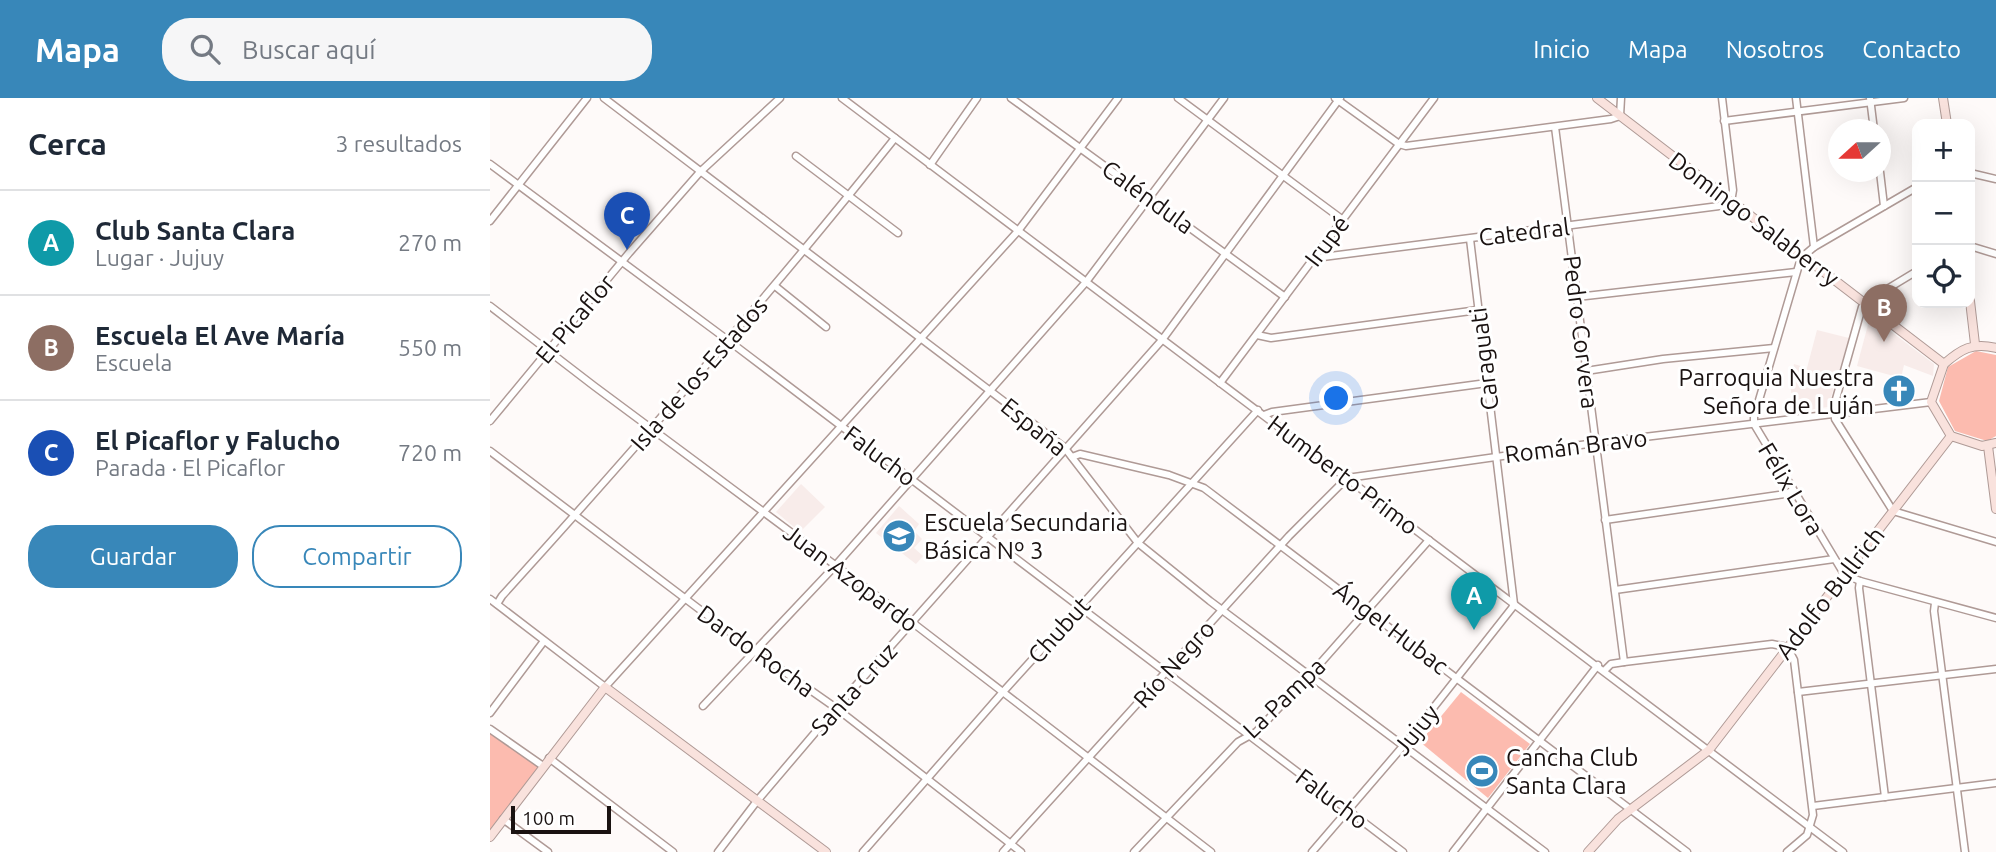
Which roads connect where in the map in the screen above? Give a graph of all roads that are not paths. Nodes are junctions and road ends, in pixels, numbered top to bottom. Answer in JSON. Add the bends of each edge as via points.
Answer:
{"nodes":[{"id":1,"x":587,"y":98,"type":"edge"},
{"id":2,"x":604,"y":98,"type":"edge"},
{"id":3,"x":780,"y":98,"type":"edge"},
{"id":4,"x":842,"y":98,"type":"edge"},
{"id":5,"x":977,"y":98,"type":"edge"},
{"id":6,"x":1011,"y":98,"type":"edge"},
{"id":7,"x":1118,"y":98,"type":"edge"},
{"id":8,"x":1178,"y":98,"type":"edge"},
{"id":9,"x":1224,"y":98,"type":"edge"},
{"id":10,"x":1434,"y":98,"type":"edge"},
{"id":11,"x":1597,"y":98,"type":"edge"},
{"id":12,"x":1621,"y":98,"type":"edge"},
{"id":13,"x":1721,"y":98,"type":"edge"},
{"id":14,"x":1796,"y":98,"type":"edge"},
{"id":15,"x":1903,"y":98,"type":"edge"},
{"id":16,"x":1943,"y":98,"type":"edge"},
{"id":17,"x":1338,"y":99,"type":"edge"},
{"id":18,"x":1870,"y":100,"type":"edge"},
{"id":19,"x":1797,"y":112,"type":"junction"},
{"id":20,"x":1620,"y":116,"type":"junction"},
{"id":21,"x":1873,"y":119,"type":"edge"},
{"id":22,"x":1946,"y":119,"type":"edge"},
{"id":23,"x":1207,"y":120,"type":"junction"},
{"id":24,"x":1724,"y":121,"type":"junction"},
{"id":25,"x":1555,"y":127,"type":"junction"},
{"id":26,"x":895,"y":138,"type":"junction"},
{"id":27,"x":1399,"y":144,"type":"junction"},
{"id":28,"x":1080,"y":148,"type":"junction"},
{"id":29,"x":796,"y":156,"type":"dead end"},
{"id":30,"x":490,"y":164,"type":"edge"},
{"id":31,"x":930,"y":165,"type":"junction"},
{"id":32,"x":701,"y":172,"type":"junction"},
{"id":33,"x":1975,"y":174,"type":"edge"},
{"id":34,"x":1284,"y":175,"type":"junction"},
{"id":35,"x":1996,"y":179,"type":"edge"},
{"id":36,"x":1881,"y":182,"type":"edge"},
{"id":37,"x":519,"y":186,"type":"junction"},
{"id":38,"x":1912,"y":190,"type":"edge"},
{"id":39,"x":849,"y":196,"type":"junction"},
{"id":40,"x":1149,"y":198,"type":"junction"},
{"id":41,"x":1731,"y":202,"type":"junction"},
{"id":42,"x":1884,"y":206,"type":"junction"},
{"id":43,"x":1343,"y":220,"type":"junction"},
{"id":44,"x":490,"y":221,"type":"edge"},
{"id":45,"x":1568,"y":226,"type":"junction"},
{"id":46,"x":1018,"y":231,"type":"junction"},
{"id":47,"x":898,"y":233,"type":"dead end"},
{"id":48,"x":1470,"y":239,"type":"junction"},
{"id":49,"x":1814,"y":247,"type":"junction"},
{"id":50,"x":1975,"y":248,"type":"edge"},
{"id":51,"x":804,"y":251,"type":"junction"},
{"id":52,"x":1226,"y":253,"type":"junction"},
{"id":53,"x":1996,"y":254,"type":"edge"},
{"id":54,"x":1802,"y":256,"type":"junction"},
{"id":55,"x":1315,"y":258,"type":"junction"},
{"id":56,"x":622,"y":263,"type":"junction"},
{"id":57,"x":1796,"y":272,"type":"junction"},
{"id":58,"x":1912,"y":274,"type":"edge"},
{"id":59,"x":1086,"y":282,"type":"junction"},
{"id":60,"x":775,"y":286,"type":"junction"},
{"id":61,"x":1285,"y":297,"type":"junction"},
{"id":62,"x":1577,"y":297,"type":"junction"},
{"id":63,"x":1864,"y":303,"type":"junction"},
{"id":64,"x":490,"y":306,"type":"edge"},
{"id":65,"x":1971,"y":308,"type":"edge"},
{"id":66,"x":1478,"y":310,"type":"junction"},
{"id":67,"x":826,"y":327,"type":"dead end"},
{"id":68,"x":1257,"y":335,"type":"junction"},
{"id":69,"x":920,"y":339,"type":"junction"},
{"id":70,"x":729,"y":341,"type":"junction"},
{"id":71,"x":1162,"y":341,"type":"junction"},
{"id":72,"x":1975,"y":344,"type":"junction"},
{"id":73,"x":1774,"y":348,"type":"junction"},
{"id":74,"x":1996,"y":348,"type":"edge"},
{"id":75,"x":548,"y":351,"type":"junction"},
{"id":76,"x":1944,"y":365,"type":"junction"},
{"id":77,"x":1586,"y":371,"type":"junction"},
{"id":78,"x":1220,"y":383,"type":"junction"},
{"id":79,"x":1487,"y":383,"type":"junction"},
{"id":80,"x":990,"y":392,"type":"junction"},
{"id":81,"x":1931,"y":402,"type":"junction"},
{"id":82,"x":1261,"y":412,"type":"junction"},
{"id":83,"x":1834,"y":414,"type":"junction"},
{"id":84,"x":490,"y":421,"type":"edge"},
{"id":85,"x":1754,"y":424,"type":"junction"},
{"id":86,"x":841,"y":427,"type":"junction"},
{"id":87,"x":653,"y":429,"type":"junction"},
{"id":88,"x":1951,"y":436,"type":"junction"},
{"id":89,"x":1595,"y":443,"type":"junction"},
{"id":90,"x":1992,"y":444,"type":"edge"},
{"id":91,"x":1067,"y":450,"type":"junction"},
{"id":92,"x":490,"y":451,"type":"edge"},
{"id":93,"x":1495,"y":456,"type":"junction"},
{"id":94,"x":1072,"y":457,"type":"junction"},
{"id":95,"x":1347,"y":478,"type":"junction"},
{"id":96,"x":912,"y":480,"type":"junction"},
{"id":97,"x":1194,"y":482,"type":"junction"},
{"id":98,"x":1792,"y":491,"type":"junction"},
{"id":99,"x":1996,"y":509,"type":"edge"},
{"id":100,"x":1893,"y":511,"type":"junction"},
{"id":101,"x":763,"y":512,"type":"junction"},
{"id":102,"x":575,"y":516,"type":"junction"},
{"id":103,"x":1605,"y":520,"type":"junction"},
{"id":104,"x":987,"y":539,"type":"junction"},
{"id":105,"x":1429,"y":540,"type":"junction"},
{"id":106,"x":1996,"y":542,"type":"edge"},
{"id":107,"x":1138,"y":543,"type":"junction"},
{"id":108,"x":1281,"y":545,"type":"junction"},
{"id":109,"x":1833,"y":559,"type":"junction"},
{"id":110,"x":835,"y":566,"type":"junction"},
{"id":111,"x":1844,"y":574,"type":"junction"},
{"id":112,"x":1860,"y":581,"type":"junction"},
{"id":113,"x":1615,"y":590,"type":"junction"},
{"id":114,"x":490,"y":599,"type":"edge"},
{"id":115,"x":686,"y":600,"type":"junction"},
{"id":116,"x":1935,"y":603,"type":"junction"},
{"id":117,"x":497,"y":604,"type":"junction"},
{"id":118,"x":1514,"y":604,"type":"junction"},
{"id":119,"x":1079,"y":608,"type":"junction"},
{"id":120,"x":1223,"y":610,"type":"junction"},
{"id":121,"x":1368,"y":610,"type":"junction"},
{"id":122,"x":1996,"y":618,"type":"edge"},
{"id":123,"x":913,"y":624,"type":"junction"},
{"id":124,"x":544,"y":641,"type":"junction"},
{"id":125,"x":1787,"y":647,"type":"junction"},
{"id":126,"x":756,"y":652,"type":"junction"},
{"id":127,"x":1624,"y":663,"type":"junction"},
{"id":128,"x":1602,"y":668,"type":"junction"},
{"id":129,"x":1996,"y":669,"type":"edge"},
{"id":130,"x":1166,"y":673,"type":"junction"},
{"id":131,"x":1310,"y":675,"type":"junction"},
{"id":132,"x":1943,"y":676,"type":"junction"},
{"id":133,"x":1458,"y":679,"type":"junction"},
{"id":134,"x":1871,"y":684,"type":"junction"},
{"id":135,"x":605,"y":687,"type":"junction"},
{"id":136,"x":1798,"y":692,"type":"junction"},
{"id":137,"x":1002,"y":693,"type":"junction"},
{"id":138,"x":703,"y":706,"type":"dead end"},
{"id":139,"x":836,"y":708,"type":"junction"},
{"id":140,"x":490,"y":713,"type":"edge"},
{"id":141,"x":490,"y":729,"type":"edge"},
{"id":142,"x":1249,"y":736,"type":"junction"},
{"id":143,"x":1539,"y":740,"type":"junction"},
{"id":144,"x":1404,"y":745,"type":"junction"},
{"id":145,"x":1709,"y":750,"type":"junction"},
{"id":146,"x":549,"y":758,"type":"junction"},
{"id":147,"x":1088,"y":758,"type":"junction"},
{"id":148,"x":543,"y":766,"type":"junction"},
{"id":149,"x":927,"y":779,"type":"junction"},
{"id":150,"x":1996,"y":783,"type":"edge"},
{"id":151,"x":1957,"y":788,"type":"junction"},
{"id":152,"x":1885,"y":797,"type":"junction"},
{"id":153,"x":757,"y":801,"type":"junction"},
{"id":154,"x":1812,"y":806,"type":"junction"},
{"id":155,"x":1486,"y":808,"type":"junction"},
{"id":156,"x":1630,"y":809,"type":"junction"},
{"id":157,"x":1349,"y":811,"type":"junction"},
{"id":158,"x":1166,"y":818,"type":"junction"},
{"id":159,"x":503,"y":819,"type":"junction"},
{"id":160,"x":1811,"y":827,"type":"junction"},
{"id":161,"x":490,"y":837,"type":"edge"},
{"id":162,"x":1011,"y":844,"type":"junction"},
{"id":163,"x":548,"y":852,"type":"edge"},
{"id":164,"x":673,"y":852,"type":"edge"},
{"id":165,"x":718,"y":852,"type":"edge"},
{"id":166,"x":826,"y":852,"type":"edge"},
{"id":167,"x":863,"y":852,"type":"edge"},
{"id":168,"x":1003,"y":852,"type":"edge"},
{"id":169,"x":1021,"y":852,"type":"edge"},
{"id":170,"x":1134,"y":852,"type":"edge"},
{"id":171,"x":1212,"y":852,"type":"edge"},
{"id":172,"x":1312,"y":852,"type":"edge"},
{"id":173,"x":1403,"y":852,"type":"edge"},
{"id":174,"x":1453,"y":852,"type":"edge"},
{"id":175,"x":1545,"y":852,"type":"edge"},
{"id":176,"x":1588,"y":852,"type":"edge"},
{"id":177,"x":1687,"y":852,"type":"edge"},
{"id":178,"x":1787,"y":852,"type":"edge"},
{"id":179,"x":1843,"y":852,"type":"edge"},
{"id":180,"x":1965,"y":852,"type":"edge"}],
"edges":[{"from":1,"to":37,"type":"street"},
{"from":2,"to":32,"type":"street","name":"España"},
{"from":3,"to":32,"type":"street","name":"El Picaflor"},
{"from":4,"to":26,"type":"street","name":"Humberto Primo"},
{"from":5,"to":31,"type":"street"},
{"from":6,"to":28,"type":"street","name":"Caléndula"},
{"from":7,"to":28,"type":"street"},
{"from":8,"to":23,"type":"street"},
{"from":9,"to":23,"type":"street"},
{"from":10,"to":27,"type":"street","name":"Irupé"},
{"from":11,"to":20,"type":"street","name":"Domingo Salaberry"},
{"from":12,"to":20,"type":"street"},
{"from":13,"to":24,"type":"street"},
{"from":14,"to":19,"type":"street"},
{"from":15,"to":18,"type":"street"},
{"from":16,"to":22,"type":"street"},
{"from":17,"to":27,"type":"street"},
{"from":17,"to":34,"type":"street","name":"Santa Cruz"},
{"from":18,"to":19,"type":"street"},
{"from":18,"to":21,"type":"street"},
{"from":19,"to":24,"type":"street"},
{"from":19,"to":49,"type":"street"},
{"from":20,"to":25,"type":"street"},
{"from":20,"to":41,"type":"street","name":"Domingo Salaberry"},
{"from":23,"to":34,"type":"street"},
{"from":23,"to":40,"type":"street"},
{"from":24,"to":41,"type":"street"},
{"from":25,"to":27,"type":"street"},
{"from":25,"to":45,"type":"street","name":"Pedro Corvera"},
{"from":26,"to":31,"type":"street","name":"Humberto Primo"},
{"from":26,"to":39,"type":"street","name":"Isla de los Estados"},
{"from":27,"to":43,"type":"street","name":"Irupé"},
{"from":28,"to":40,"type":"street","name":"Caléndula"},
{"from":28,"to":46,"type":"street"},
{"from":29,"to":39,"type":"street"},
{"from":30,"to":37,"type":"street","name":"Falucho"},
{"from":31,"to":46,"type":"street","name":"Humberto Primo"},
{"from":32,"to":51,"type":"street","name":"España"},
{"from":32,"to":56,"type":"street","name":"El Picaflor"},
{"from":33,"to":35,"type":"street"},
{"from":34,"to":43,"type":"street"},
{"from":34,"to":52,"type":"street","name":"Santa Cruz"},
{"from":36,"to":42,"type":"street"},
{"from":37,"to":44,"type":"street"},
{"from":37,"to":56,"type":"street","name":"Falucho"},
{"from":38,"to":42,"type":"street"},
{"from":39,"to":47,"type":"street"},
{"from":39,"to":51,"type":"street","name":"Isla de los Estados"},
{"from":40,"to":52,"type":"street","name":"Caléndula"},
{"from":40,"to":59,"type":"street"},
{"from":41,"to":45,"type":"street","name":"Catedral"},
{"from":41,"to":54,"type":"street","name":"Domingo Salaberry"},
{"from":42,"to":49,"type":"street"},
{"from":43,"to":55,"type":"street","name":"Irupé"},
{"from":45,"to":48,"type":"street","name":"Catedral"},
{"from":45,"to":62,"type":"street","name":"Pedro Corvera"},
{"from":46,"to":59,"type":"street","name":"Humberto Primo"},
{"from":46,"to":69,"type":"street"},
{"from":48,"to":55,"type":"street","name":"Catedral"},
{"from":48,"to":66,"type":"street","name":"Caraguati"},
{"from":49,"to":54,"type":"street"},
{"from":50,"to":53,"type":"street"},
{"from":51,"to":60,"type":"street","name":"Isla de los Estados"},
{"from":51,"to":69,"type":"street","name":"España"},
{"from":52,"to":61,"type":"street","name":"Caléndula"},
{"from":52,"to":71,"type":"street","name":"Santa Cruz"},
{"from":54,"to":57,"type":"street","name":"Félix Lora"},
{"from":54,"to":63,"type":"street","name":"Domingo Salaberry"},
{"from":55,"to":61,"type":"street","name":"Irupé"},
{"from":56,"to":70,"type":"street","name":"Falucho"},
{"from":56,"to":75,"type":"street","name":"El Picaflor"},
{"from":57,"to":62,"type":"street"},
{"from":57,"to":73,"type":"street","name":"Félix Lora"},
{"from":58,"to":63,"type":"street"},
{"from":59,"to":71,"type":"street","name":"Humberto Primo"},
{"from":59,"to":80,"type":"street"},
{"from":60,"to":67,"type":"street"},
{"from":60,"to":70,"type":"street","name":"Isla de los Estados"},
{"from":61,"to":68,"type":"street","name":"Irupé"},
{"from":62,"to":77,"type":"street","name":"Pedro Corvera"},
{"from":63,"to":76,"type":"street","name":"Domingo Salaberry"},
{"from":63,"to":83,"type":"street"},
{"from":64,"to":75,"type":"street","name":"Juan Azopardo"},
{"from":65,"to":72,"type":"street"},
{"from":66,"to":68,"type":"street","via":[[1271,338]]},
{"from":66,"to":79,"type":"street","name":"Caraguati"},
{"from":68,"to":78,"type":"street","name":"Irupé"},
{"from":69,"to":80,"type":"street","name":"España"},
{"from":69,"to":86,"type":"street"},
{"from":70,"to":86,"type":"street","name":"Falucho"},
{"from":70,"to":87,"type":"street","name":"Isla de los Estados"},
{"from":71,"to":78,"type":"street","name":"Humberto Primo"},
{"from":71,"to":91,"type":"street","name":"Santa Cruz"},
{"from":72,"to":74,"type":"street"},
{"from":72,"to":76,"type":"street"},
{"from":73,"to":77,"type":"street"},
{"from":73,"to":85,"type":"street","name":"Félix Lora"},
{"from":75,"to":84,"type":"street","name":"El Picaflor"},
{"from":75,"to":87,"type":"street","name":"Juan Azopardo"},
{"from":76,"to":81,"type":"street"},
{"from":77,"to":89,"type":"street","name":"Pedro Corvera"},
{"from":78,"to":82,"type":"street","name":"Humberto Primo"},
{"from":79,"to":82,"type":"street"},
{"from":79,"to":93,"type":"street","name":"Caraguati"},
{"from":80,"to":91,"type":"street","name":"España"},
{"from":80,"to":96,"type":"street"},
{"from":81,"to":83,"type":"street","name":"Román Bravo"},
{"from":81,"to":88,"type":"street"},
{"from":82,"to":95,"type":"street","name":"Humberto Primo"},
{"from":82,"to":97,"type":"street","name":"Chubut"},
{"from":83,"to":85,"type":"street","name":"Román Bravo"},
{"from":83,"to":100,"type":"street"},
{"from":85,"to":89,"type":"street","name":"Román Bravo"},
{"from":85,"to":98,"type":"street","name":"Félix Lora"},
{"from":86,"to":96,"type":"street","name":"Falucho"},
{"from":86,"to":101,"type":"street"},
{"from":87,"to":101,"type":"street","name":"Juan Azopardo"},
{"from":87,"to":102,"type":"street","name":"Isla de los Estados"},
{"from":88,"to":90,"type":"street"},
{"from":88,"to":100,"type":"street","name":"Adolfo Bullrich"},
{"from":89,"to":93,"type":"street","name":"Román Bravo"},
{"from":89,"to":103,"type":"street","name":"Pedro Corvera"},
{"from":90,"to":99,"type":"street"},
{"from":91,"to":94,"type":"street","name":"España"},
{"from":91,"to":104,"type":"street","name":"Santa Cruz"},
{"from":92,"to":102,"type":"street","name":"Dardo Rocha"},
{"from":93,"to":95,"type":"street","name":"Román Bravo"},
{"from":93,"to":118,"type":"street","name":"Caraguati"},
{"from":94,"to":97,"type":"street","name":"Ángel Hubac","via":[[1080,454]]},
{"from":94,"to":107,"type":"street","name":"España"},
{"from":95,"to":105,"type":"street","name":"Humberto Primo"},
{"from":95,"to":108,"type":"street","name":"Río Negro"},
{"from":96,"to":104,"type":"street","name":"Falucho"},
{"from":96,"to":110,"type":"street"},
{"from":97,"to":107,"type":"street","name":"Chubut"},
{"from":97,"to":108,"type":"street","name":"Ángel Hubac"},
{"from":98,"to":103,"type":"street"},
{"from":98,"to":109,"type":"street","name":"Félix Lora"},
{"from":100,"to":106,"type":"street"},
{"from":100,"to":111,"type":"street","name":"Adolfo Bullrich"},
{"from":101,"to":110,"type":"street","name":"Juan Azopardo"},
{"from":101,"to":115,"type":"street"},
{"from":102,"to":115,"type":"street","name":"Dardo Rocha"},
{"from":102,"to":117,"type":"street","name":"Isla de los Estados"},
{"from":103,"to":113,"type":"street","name":"Pedro Corvera"},
{"from":104,"to":119,"type":"street","name":"Falucho"},
{"from":104,"to":123,"type":"street","name":"Santa Cruz"},
{"from":105,"to":118,"type":"street","name":"Humberto Primo"},
{"from":105,"to":121,"type":"street","name":"La Pampa"},
{"from":107,"to":119,"type":"street","name":"Chubut"},
{"from":107,"to":120,"type":"street","name":"España"},
{"from":108,"to":120,"type":"street","name":"Río Negro"},
{"from":108,"to":121,"type":"street","name":"Ángel Hubac"},
{"from":109,"to":111,"type":"street","name":"Félix Lora"},
{"from":109,"to":113,"type":"street"},
{"from":110,"to":123,"type":"street","name":"Juan Azopardo"},
{"from":110,"to":126,"type":"street"},
{"from":111,"to":112,"type":"street"},
{"from":111,"to":125,"type":"street","name":"Adolfo Bullrich"},
{"from":112,"to":116,"type":"street"},
{"from":112,"to":134,"type":"street"},
{"from":113,"to":127,"type":"street","name":"Pedro Corvera"},
{"from":114,"to":117,"type":"street"},
{"from":115,"to":126,"type":"street","name":"Dardo Rocha"},
{"from":115,"to":135,"type":"street"},
{"from":116,"to":122,"type":"street"},
{"from":116,"to":132,"type":"street"},
{"from":117,"to":124,"type":"street"},
{"from":118,"to":128,"type":"street","name":"Humberto Primo"},
{"from":118,"to":133,"type":"street","name":"Jujuy"},
{"from":119,"to":130,"type":"street","name":"Falucho"},
{"from":119,"to":137,"type":"street","name":"Chubut"},
{"from":120,"to":130,"type":"street","name":"Río Negro"},
{"from":120,"to":131,"type":"street","name":"España"},
{"from":121,"to":131,"type":"street","name":"La Pampa"},
{"from":121,"to":133,"type":"street","name":"Ángel Hubac"},
{"from":123,"to":137,"type":"street","name":"Juan Azopardo"},
{"from":123,"to":139,"type":"street","name":"Santa Cruz"},
{"from":124,"to":135,"type":"street"},
{"from":124,"to":140,"type":"street"},
{"from":125,"to":127,"type":"street","via":[[1772,644]]},
{"from":125,"to":136,"type":"street","via":[[1794,660]]},
{"from":125,"to":145,"type":"street","name":"Adolfo Bullrich"},
{"from":126,"to":138,"type":"street"},
{"from":126,"to":139,"type":"street","name":"Dardo Rocha"},
{"from":127,"to":128,"type":"street"},
{"from":128,"to":143,"type":"street"},
{"from":128,"to":145,"type":"street","name":"Humberto Primo"},
{"from":129,"to":132,"type":"street"},
{"from":130,"to":142,"type":"street","name":"Falucho"},
{"from":130,"to":147,"type":"street","name":"Río Negro"},
{"from":131,"to":142,"type":"street","name":"La Pampa"},
{"from":131,"to":144,"type":"street","name":"España"},
{"from":132,"to":134,"type":"street"},
{"from":132,"to":151,"type":"street"},
{"from":133,"to":143,"type":"street","name":"Ángel Hubac"},
{"from":133,"to":144,"type":"street","name":"Jujuy"},
{"from":134,"to":136,"type":"street"},
{"from":134,"to":152,"type":"street"},
{"from":135,"to":146,"type":"street"},
{"from":135,"to":153,"type":"street"},
{"from":136,"to":154,"type":"street"},
{"from":137,"to":147,"type":"street","name":"Juan Azopardo"},
{"from":137,"to":149,"type":"street","name":"Chubut"},
{"from":139,"to":149,"type":"street","name":"Dardo Rocha"},
{"from":139,"to":153,"type":"street","name":"Santa Cruz"},
{"from":141,"to":148,"type":"street"},
{"from":142,"to":157,"type":"street","name":"Falucho"},
{"from":142,"to":158,"type":"street","name":"La Pampa"},
{"from":143,"to":155,"type":"street"},
{"from":143,"to":156,"type":"street","name":"Ángel Hubac"},
{"from":144,"to":155,"type":"street","name":"España"},
{"from":144,"to":157,"type":"street","name":"Jujuy"},
{"from":145,"to":156,"type":"street","name":"Adolfo Bullrich"},
{"from":145,"to":160,"type":"street","name":"Humberto Primo"},
{"from":146,"to":148,"type":"street"},
{"from":146,"to":164,"type":"street"},
{"from":147,"to":158,"type":"street","name":"Juan Azopardo"},
{"from":147,"to":162,"type":"street","name":"Río Negro"},
{"from":148,"to":159,"type":"street"},
{"from":149,"to":162,"type":"street","name":"Dardo Rocha"},
{"from":149,"to":167,"type":"street","name":"Chubut"},
{"from":150,"to":151,"type":"street"},
{"from":151,"to":152,"type":"street"},
{"from":151,"to":180,"type":"street"},
{"from":152,"to":154,"type":"street"},
{"from":153,"to":165,"type":"street","name":"Santa Cruz"},
{"from":153,"to":166,"type":"street"},
{"from":154,"to":160,"type":"street"},
{"from":155,"to":174,"type":"street"},
{"from":155,"to":175,"type":"street","name":"España"},
{"from":156,"to":176,"type":"street","name":"Adolfo Bullrich"},
{"from":156,"to":177,"type":"street","name":"Ángel Hubac"},
{"from":157,"to":172,"type":"street","name":"Jujuy"},
{"from":157,"to":173,"type":"street","name":"Falucho"},
{"from":158,"to":170,"type":"street","name":"La Pampa"},
{"from":158,"to":171,"type":"street","name":"Juan Azopardo"},
{"from":159,"to":161,"type":"street"},
{"from":159,"to":163,"type":"street"},
{"from":160,"to":178,"type":"street"},
{"from":160,"to":179,"type":"street","name":"Humberto Primo"},
{"from":162,"to":168,"type":"street","name":"Río Negro"},
{"from":162,"to":169,"type":"street","name":"Dardo Rocha"}]}
